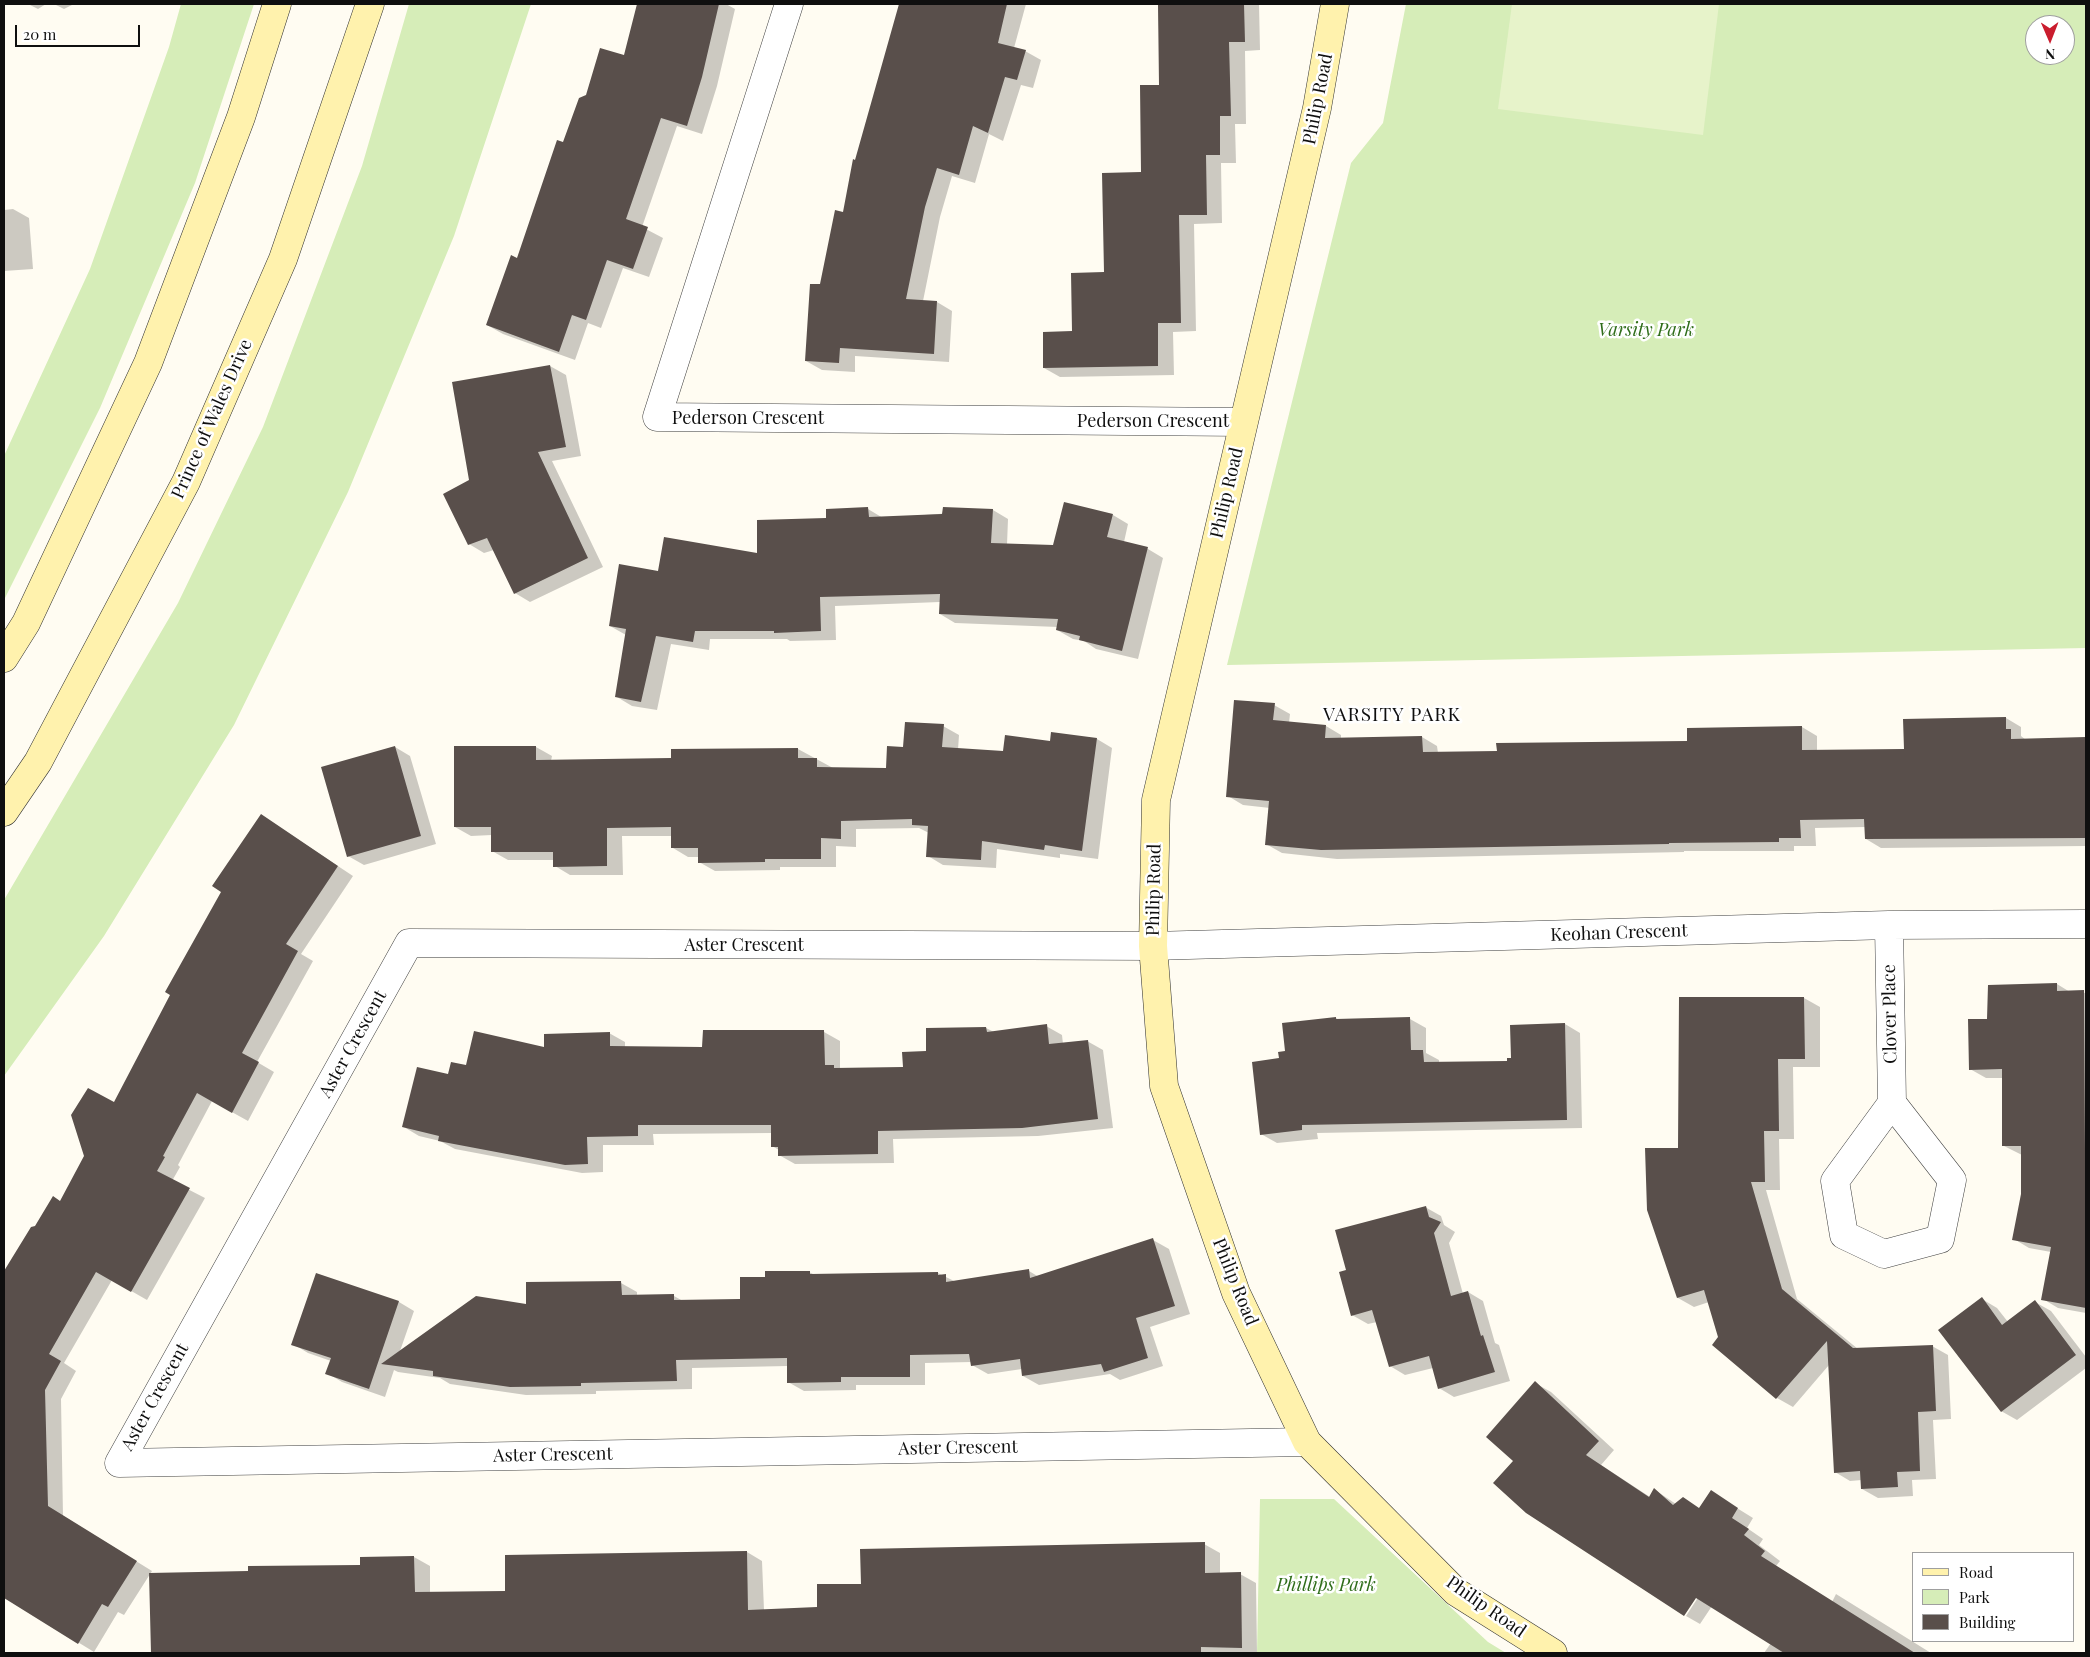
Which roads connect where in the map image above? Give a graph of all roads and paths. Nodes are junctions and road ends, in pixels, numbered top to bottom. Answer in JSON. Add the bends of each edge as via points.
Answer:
{"nodes":[{"id":1,"x":277,"y":4,"type":"edge"},
{"id":2,"x":370,"y":4,"type":"edge"},
{"id":3,"x":790,"y":4,"type":"edge"},
{"id":4,"x":1335,"y":4,"type":"edge"},
{"id":5,"x":1243,"y":422,"type":"junction"},
{"id":6,"x":4,"y":658,"type":"edge"},
{"id":7,"x":4,"y":812,"type":"edge"},
{"id":8,"x":2086,"y":924,"type":"edge"},
{"id":9,"x":1889,"y":925,"type":"junction"},
{"id":10,"x":1153,"y":946,"type":"junction"},
{"id":11,"x":1892,"y":1103,"type":"junction"},
{"id":12,"x":1307,"y":1442,"type":"junction"},
{"id":13,"x":1553,"y":1653,"type":"edge"}],
"edges":[{"from":1,"to":6,"type":"street","via":[[241,117],[148,363],[26,623]]},
{"from":2,"to":7,"type":"street","name":"Prince of Wales Drive","via":[[283,259],[186,482],[38,762]]},
{"from":3,"to":5,"type":"street","name":"Pederson Crescent","via":[[657,417]]},
{"from":4,"to":5,"type":"street","name":"Philip Road","via":[[1317,108]]},
{"from":5,"to":10,"type":"street","name":"Philip Road","via":[[1156,800]]},
{"from":8,"to":9,"type":"street","name":"Keohan Crescent"},
{"from":9,"to":10,"type":"street","name":"Keohan Crescent"},
{"from":9,"to":11,"type":"street","name":"Clover Place"},
{"from":10,"to":12,"type":"street","name":"Philip Road","via":[[1164,1086],[1236,1293]]},
{"from":10,"to":12,"type":"street","name":"Aster Crescent","via":[[409,943],[118,1463]]},
{"from":11,"to":11,"type":"street","via":[[1835,1181],[1844,1235],[1884,1254],[1940,1239],[1952,1180]]},
{"from":12,"to":13,"type":"street","name":"Philip Road","via":[[1456,1592]]}]}
